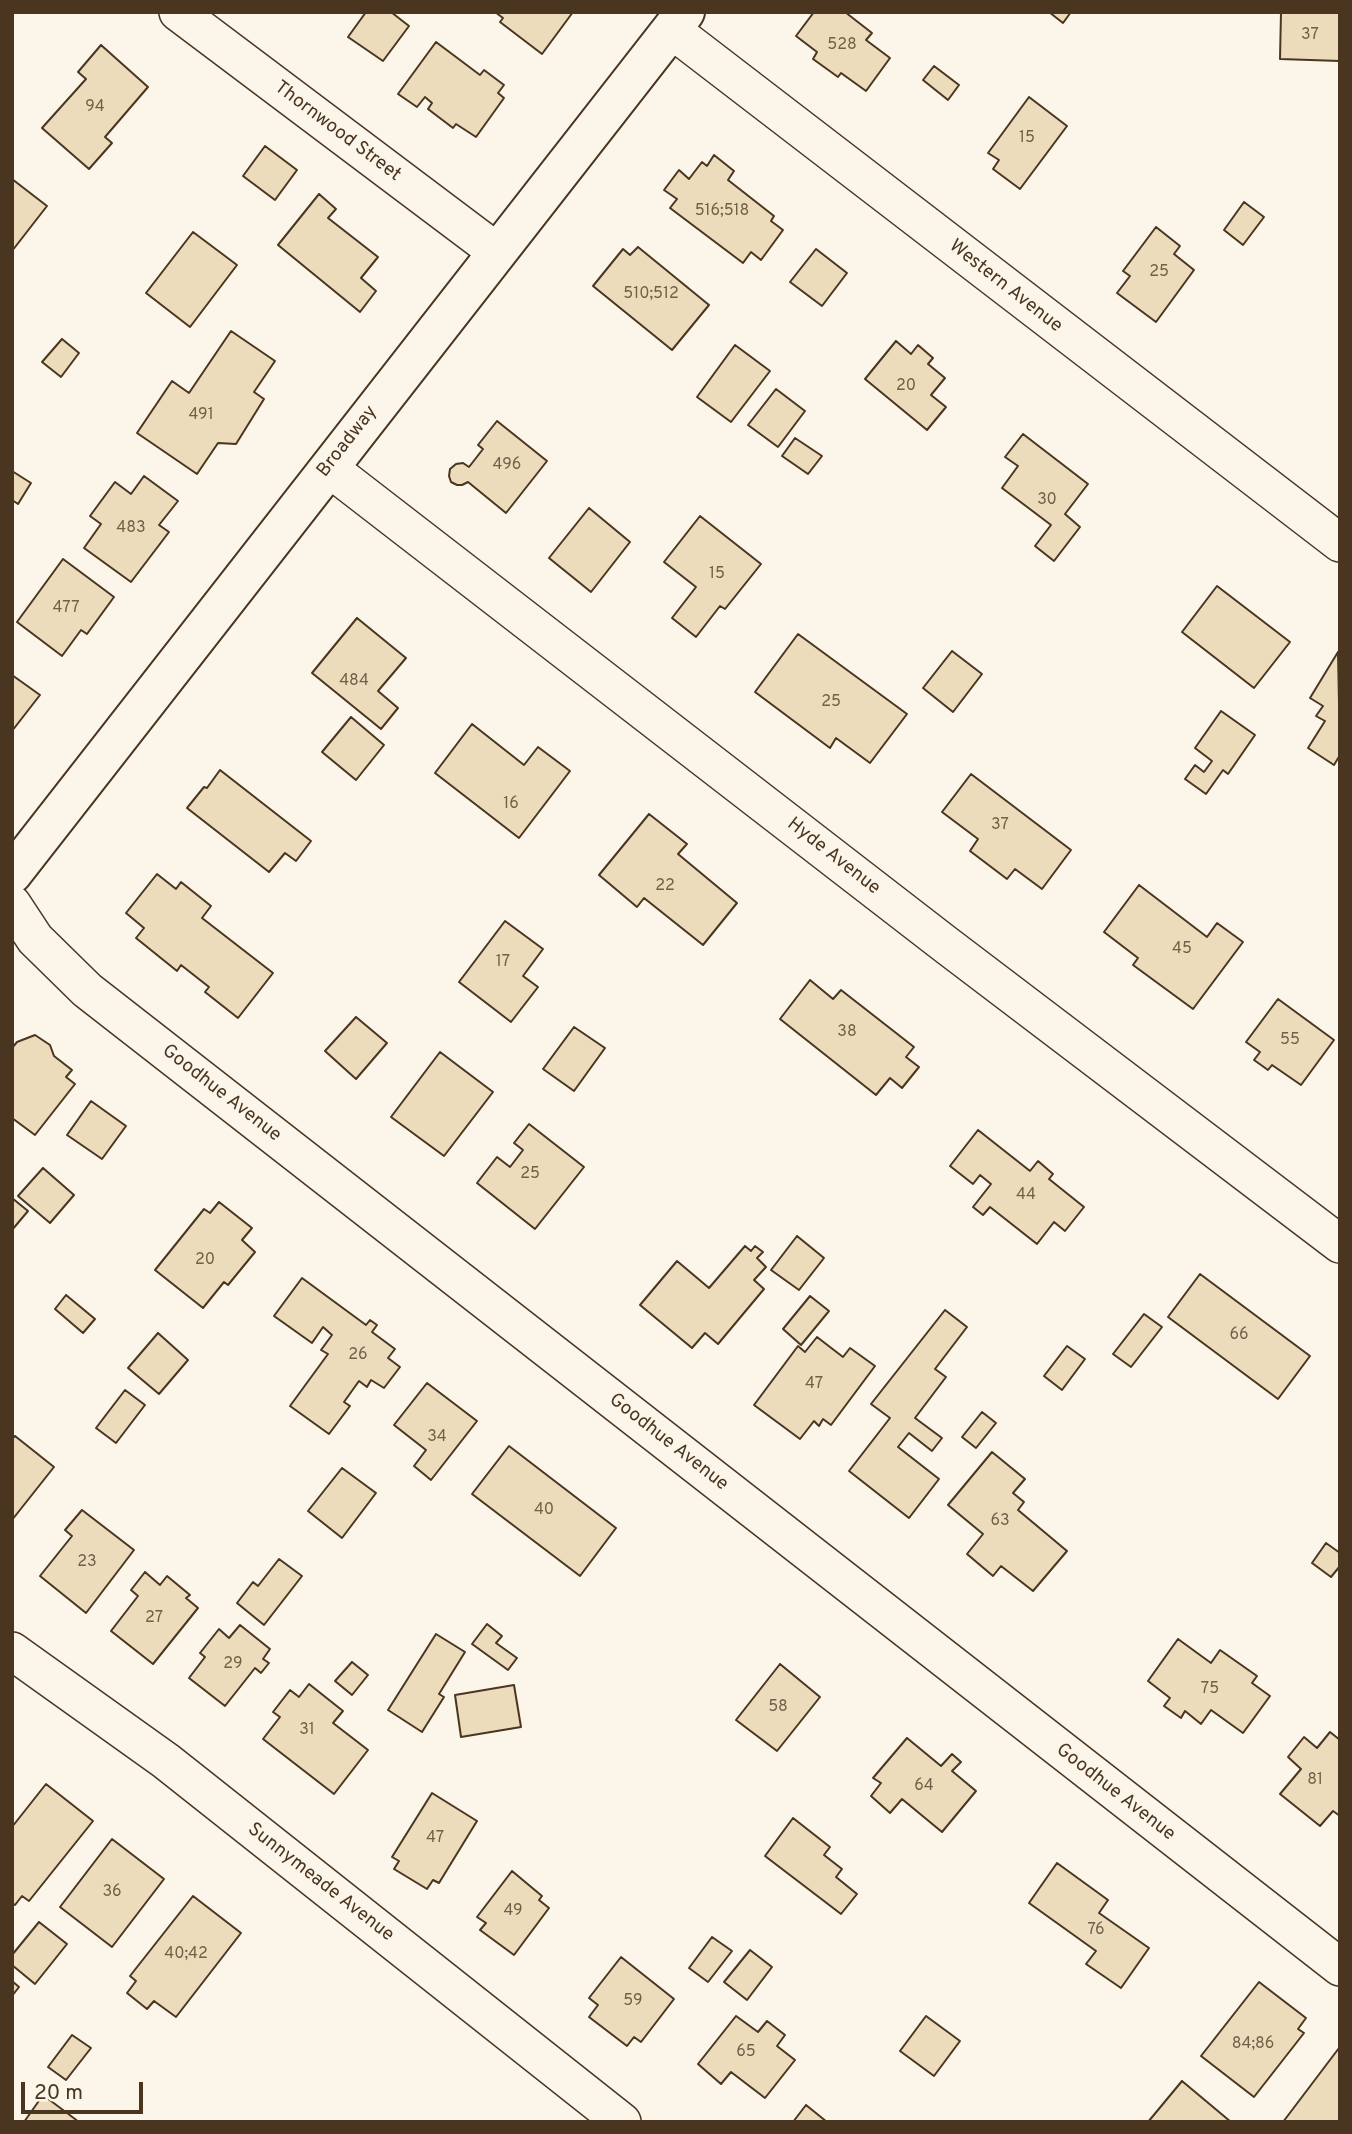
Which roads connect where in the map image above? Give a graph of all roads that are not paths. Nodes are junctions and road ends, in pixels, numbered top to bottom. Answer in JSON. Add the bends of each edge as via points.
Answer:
{"nodes":[{"id":1,"x":178,"y":12,"type":"edge"},
{"id":2,"x":679,"y":21,"type":"edge"},
{"id":3,"x":497,"y":252,"type":"junction"},
{"id":4,"x":329,"y":468,"type":"junction"},
{"id":5,"x":1340,"y":543,"type":"edge"},
{"id":6,"x":12,"y":874,"type":"edge"},
{"id":7,"x":12,"y":904,"type":"edge"},
{"id":8,"x":1340,"y":1244,"type":"edge"},
{"id":9,"x":12,"y":1651,"type":"edge"},
{"id":10,"x":1340,"y":1967,"type":"edge"},
{"id":11,"x":622,"y":2122,"type":"edge"}],
"edges":[{"from":1,"to":3,"type":"street","name":"Thornwood Street"},
{"from":2,"to":3,"type":"main road","name":"Broadway"},
{"from":2,"to":5,"type":"street","name":"Western Avenue"},
{"from":3,"to":4,"type":"main road","name":"Broadway"},
{"from":4,"to":6,"type":"main road","name":"Broadway"},
{"from":4,"to":8,"type":"street","name":"Hyde Avenue"},
{"from":7,"to":10,"type":"street","name":"Goodhue Avenue","via":[[34,939],[87,990]]},
{"from":9,"to":11,"type":"street","name":"Sunnymeade Avenue","via":[[166,1761]]}]}
